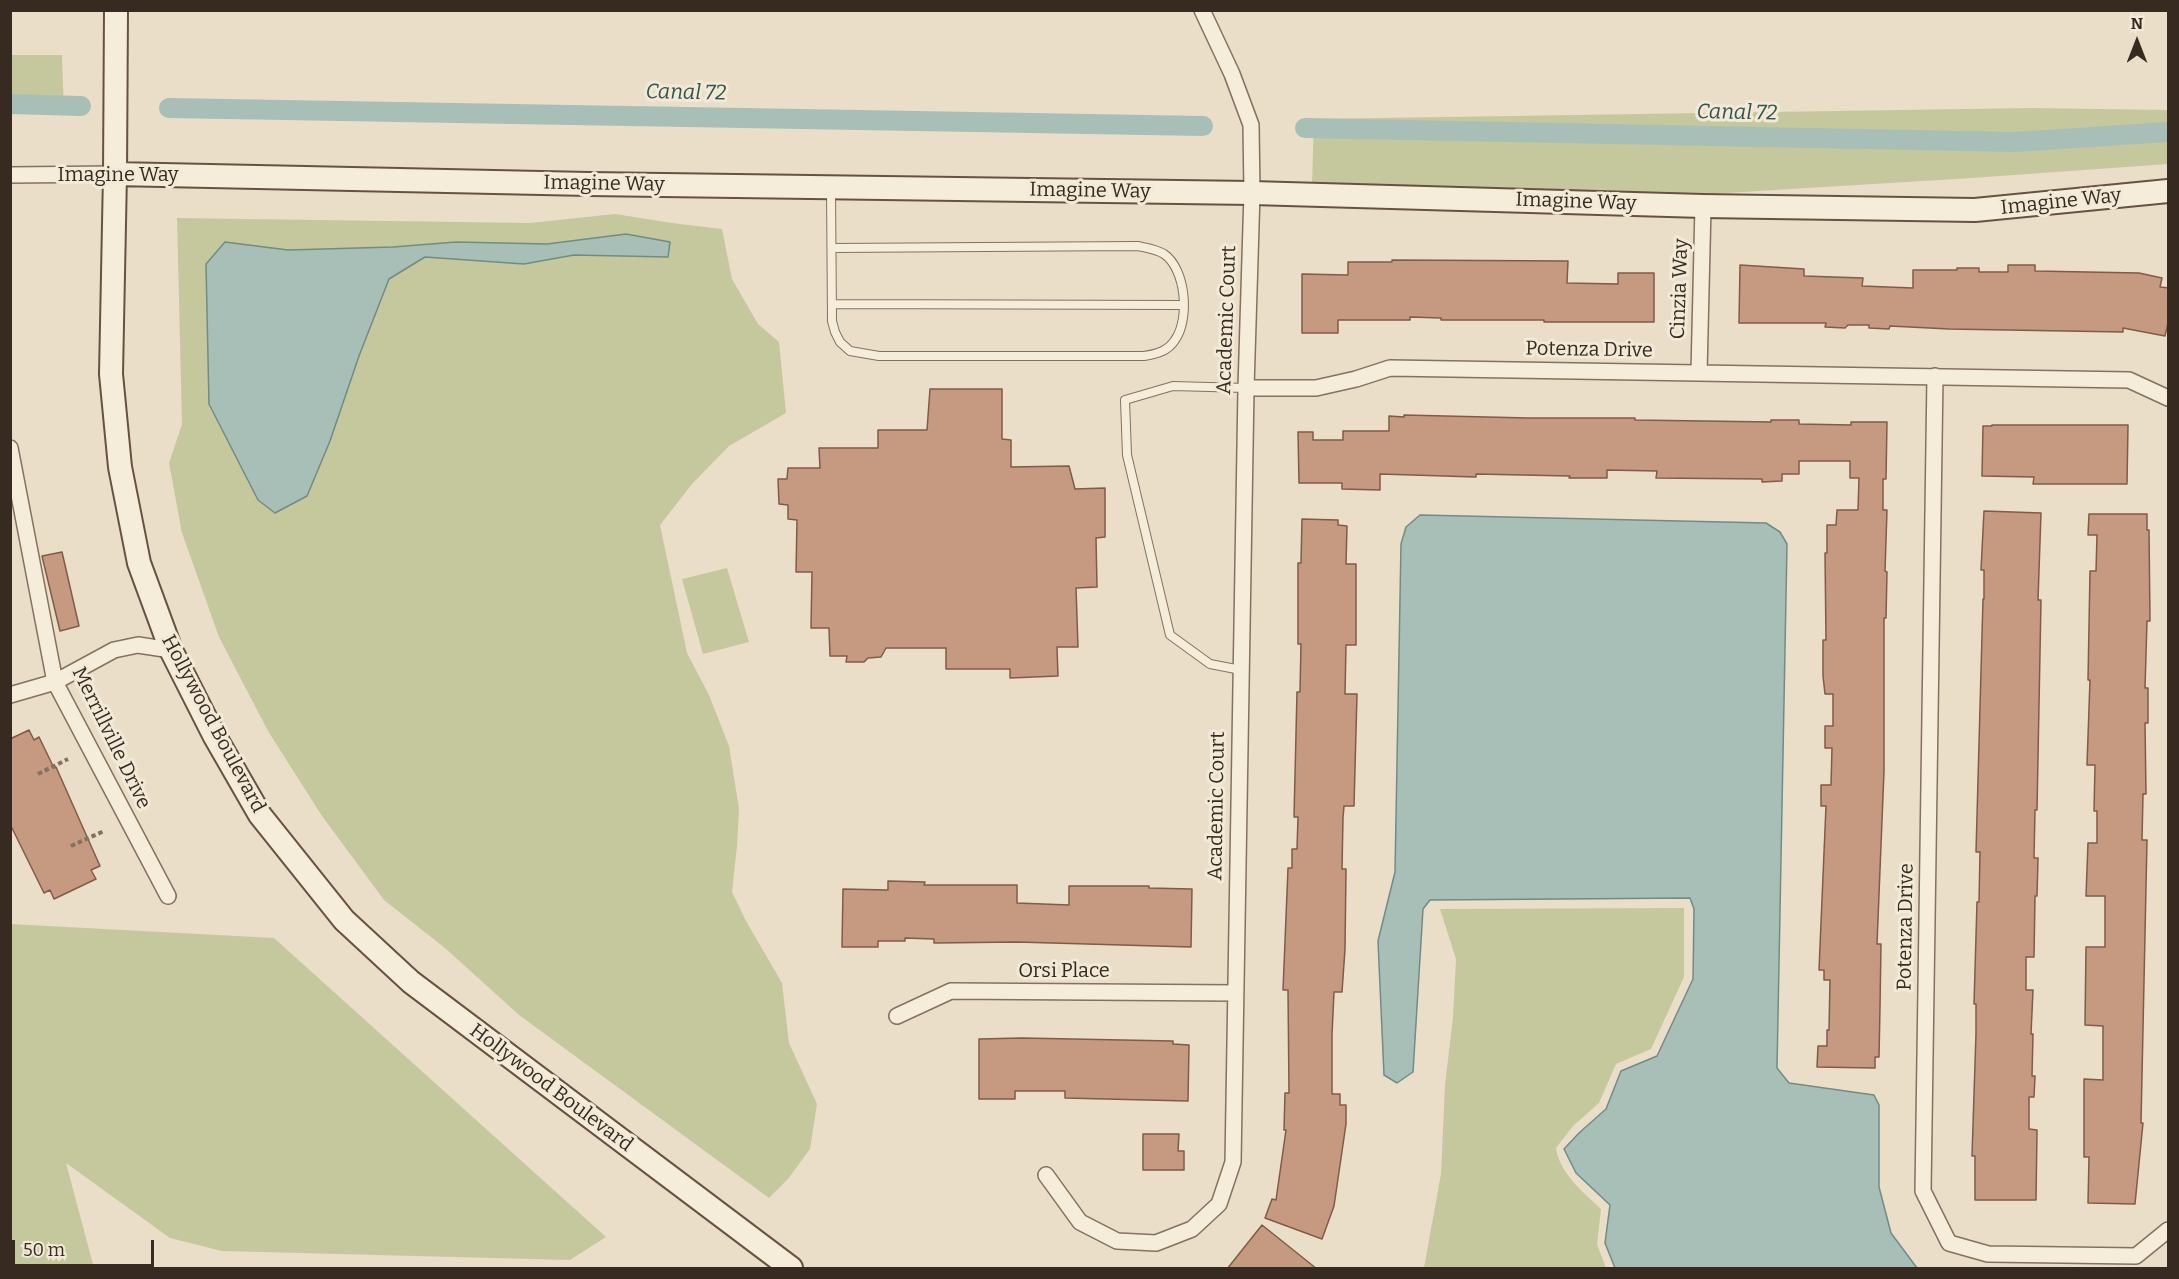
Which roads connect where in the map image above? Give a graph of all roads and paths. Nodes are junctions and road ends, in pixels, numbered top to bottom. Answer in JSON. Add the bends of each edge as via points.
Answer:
{"nodes":[{"id":1,"x":116,"y":10,"type":"edge"},
{"id":2,"x":1202,"y":10,"type":"edge"},
{"id":3,"x":116,"y":174,"type":"junction"},
{"id":4,"x":10,"y":175,"type":"edge"},
{"id":5,"x":831,"y":188,"type":"junction"},
{"id":6,"x":2169,"y":191,"type":"edge"},
{"id":7,"x":1252,"y":193,"type":"junction"},
{"id":8,"x":1703,"y":206,"type":"junction"},
{"id":9,"x":832,"y":248,"type":"junction"},
{"id":10,"x":832,"y":304,"type":"junction"},
{"id":11,"x":1183,"y":304,"type":"junction"},
{"id":12,"x":1699,"y":373,"type":"junction"},
{"id":13,"x":1935,"y":376,"type":"junction"},
{"id":14,"x":1246,"y":388,"type":"junction"},
{"id":15,"x":2169,"y":398,"type":"edge"},
{"id":16,"x":10,"y":448,"type":"edge"},
{"id":17,"x":171,"y":650,"type":"junction"},
{"id":18,"x":1241,"y":670,"type":"junction"},
{"id":19,"x":55,"y":682,"type":"junction"},
{"id":20,"x":10,"y":695,"type":"edge"},
{"id":21,"x":69,"y":759,"type":"dead end"},
{"id":22,"x":38,"y":774,"type":"dead end"},
{"id":23,"x":104,"y":831,"type":"dead end"},
{"id":24,"x":71,"y":846,"type":"dead end"},
{"id":25,"x":168,"y":897,"type":"dead end"},
{"id":26,"x":1235,"y":993,"type":"junction"},
{"id":27,"x":897,"y":1016,"type":"dead end"},
{"id":28,"x":1046,"y":1175,"type":"dead end"},
{"id":29,"x":2169,"y":1230,"type":"edge"},
{"id":30,"x":791,"y":1269,"type":"edge"}],
"edges":[{"from":1,"to":3,"type":"street","name":"Hollywood Boulevard"},
{"from":2,"to":7,"type":"street","name":"Academic Court","via":[[1233,74],[1251,124]]},
{"from":3,"to":4,"type":"street","name":"Imagine Way"},
{"from":3,"to":5,"type":"street","name":"Imagine Way"},
{"from":3,"to":17,"type":"street","name":"Hollywood Boulevard","via":[[111,374],[120,467],[139,563]]},
{"from":5,"to":7,"type":"street","name":"Imagine Way"},
{"from":5,"to":9,"type":"lane"},
{"from":6,"to":8,"type":"street","name":"Imagine Way","via":[[1975,210]]},
{"from":7,"to":8,"type":"street","name":"Imagine Way"},
{"from":7,"to":14,"type":"street","name":"Academic Court"},
{"from":8,"to":12,"type":"street","name":"Cinzia Way"},
{"from":9,"to":10,"type":"lane"},
{"from":9,"to":11,"type":"lane","via":[[1138,246],[1153,249],[1173,262],[1180,273]]},
{"from":10,"to":11,"type":"lane"},
{"from":10,"to":11,"type":"lane","via":[[832,321],[840,342],[861,354],[1144,356],[1164,351],[1176,339]]},
{"from":12,"to":13,"type":"street","name":"Potenza Drive"},
{"from":12,"to":14,"type":"street","name":"Potenza Drive","via":[[1390,368],[1316,388]]},
{"from":13,"to":15,"type":"street","name":"Potenza Drive","via":[[2128,380]]},
{"from":13,"to":29,"type":"street","name":"Potenza Drive","via":[[1923,1191],[1949,1243],[1988,1254],[2136,1256]]},
{"from":14,"to":18,"type":"street","name":"Academic Court"},
{"from":14,"to":18,"type":"lane","via":[[1173,386],[1125,400],[1127,456],[1170,635],[1210,664]]},
{"from":16,"to":19,"type":"street","name":"Merrillville Drive"},
{"from":17,"to":19,"type":"street","via":[[138,645],[114,650]]},
{"from":17,"to":30,"type":"street","name":"Hollywood Boulevard","via":[[260,815],[344,920],[411,982]]},
{"from":18,"to":26,"type":"street","name":"Academic Court"},
{"from":19,"to":20,"type":"street"},
{"from":19,"to":25,"type":"street","name":"Merrillville Drive"},
{"from":21,"to":22,"type":"path"},
{"from":23,"to":24,"type":"path"},
{"from":26,"to":27,"type":"street","name":"Orsi Place","via":[[951,991]]},
{"from":26,"to":28,"type":"street","name":"Academic Court","via":[[1233,1162],[1218,1204],[1192,1229],[1156,1243],[1117,1241],[1080,1222]]}]}
